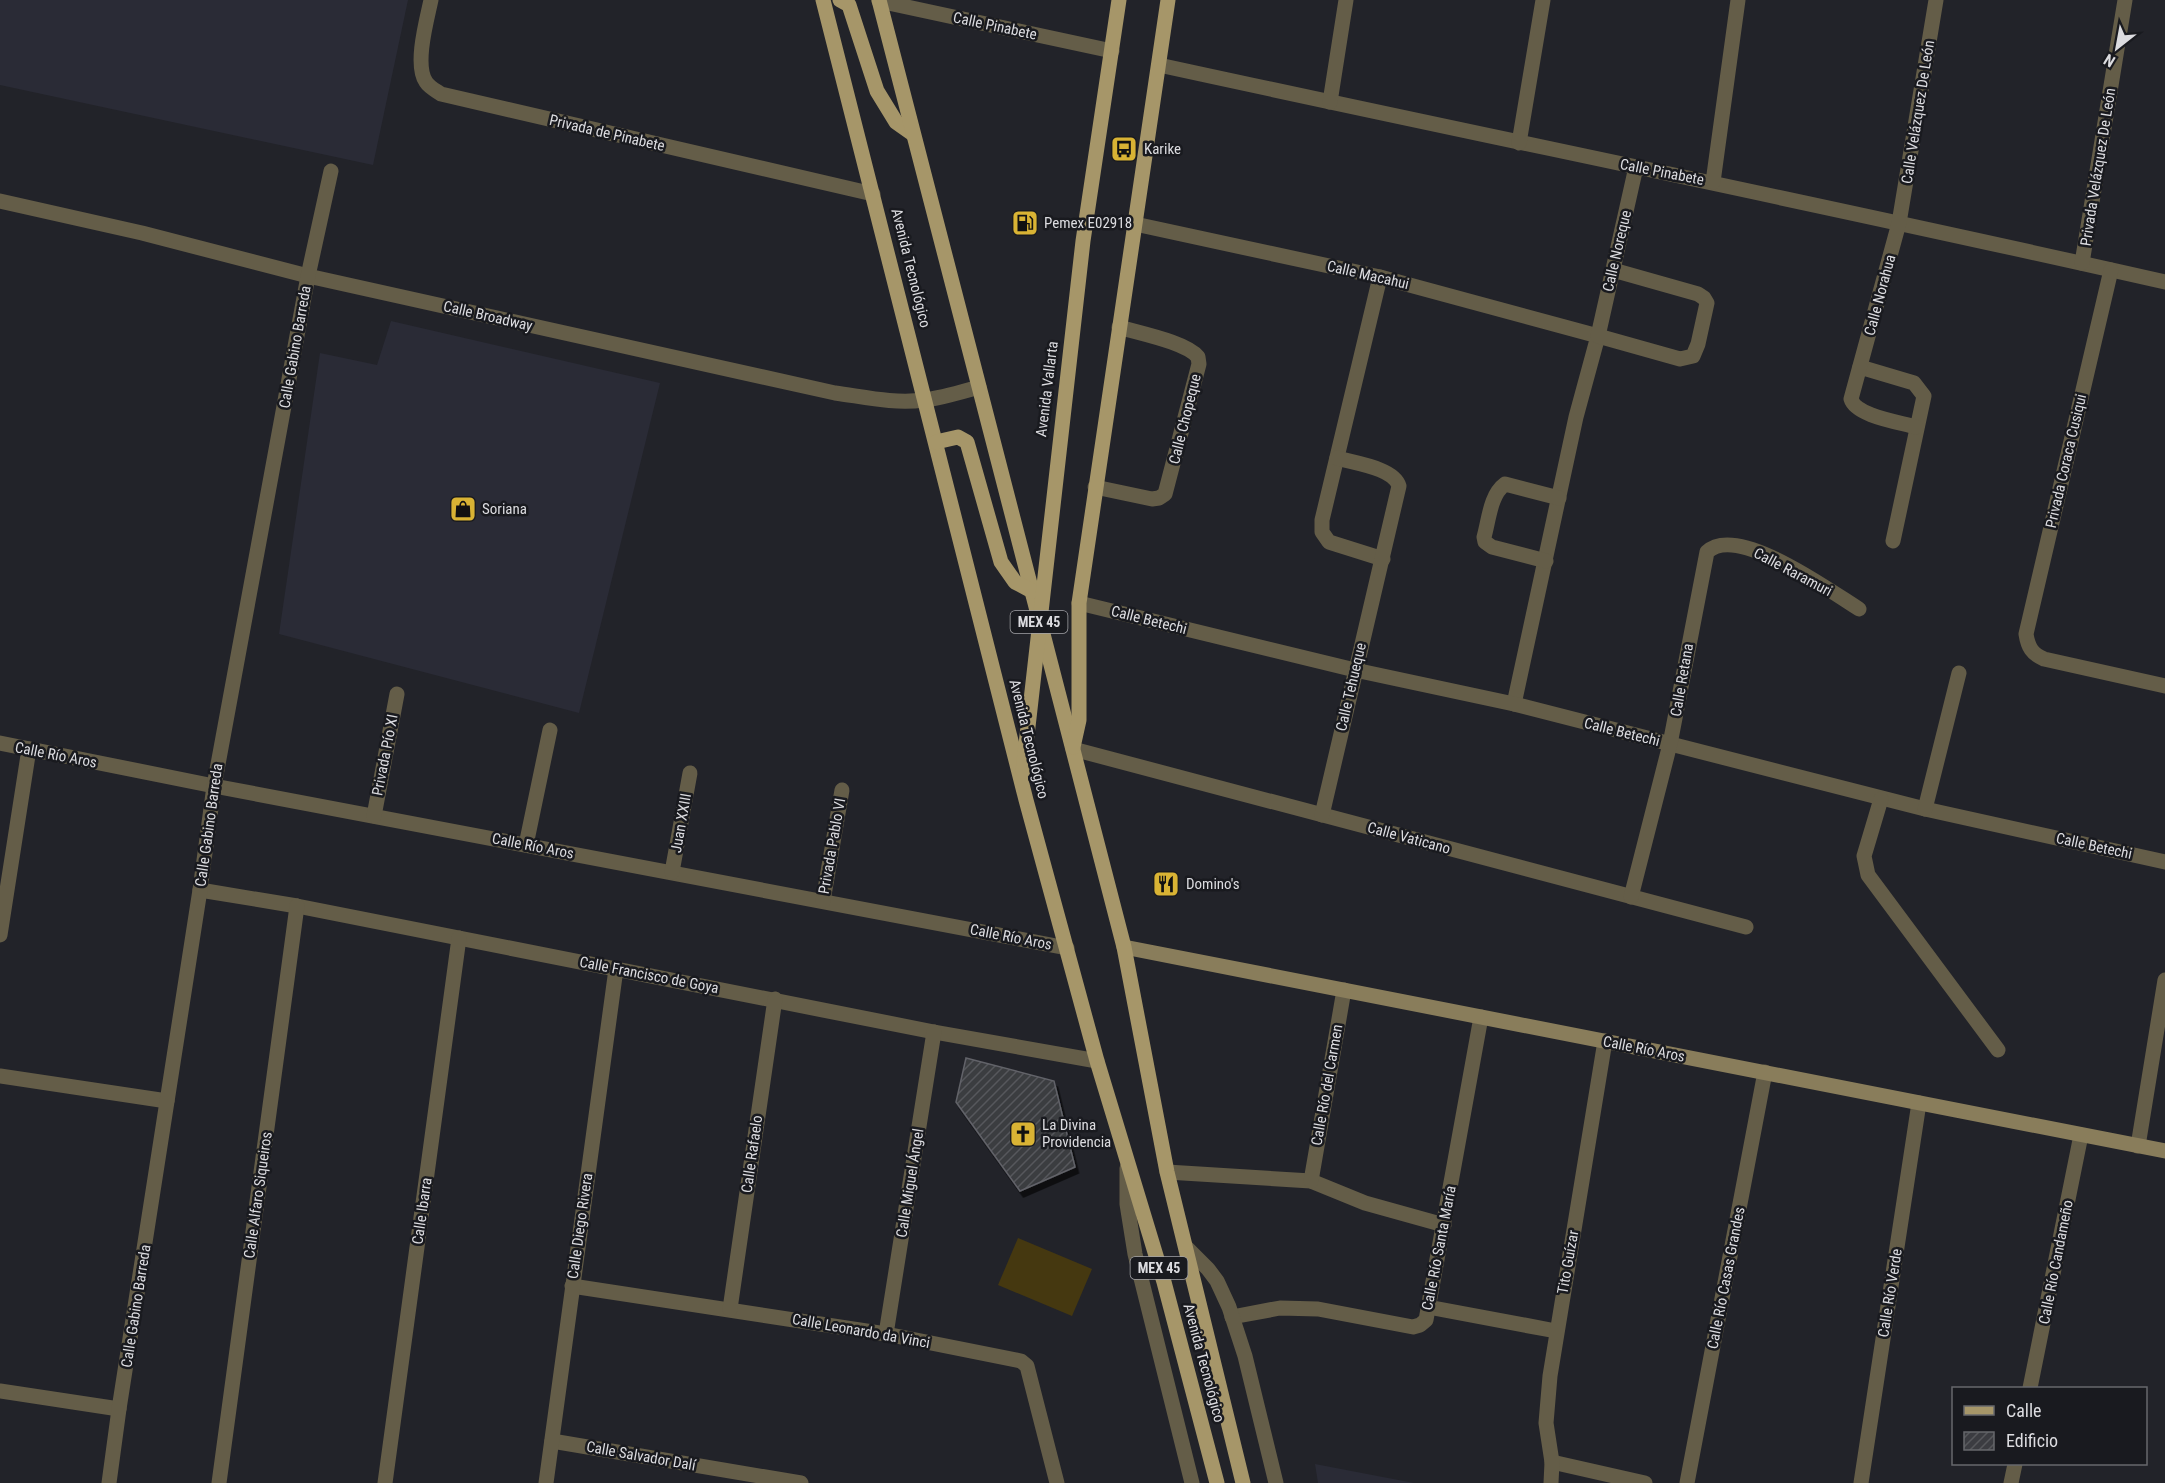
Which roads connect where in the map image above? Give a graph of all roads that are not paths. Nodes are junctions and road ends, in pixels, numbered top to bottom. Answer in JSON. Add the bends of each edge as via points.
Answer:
{"nodes":[{"id":1,"x":430,"y":0,"type":"edge"},
{"id":2,"x":823,"y":0,"type":"edge"},
{"id":3,"x":840,"y":0,"type":"edge"},
{"id":4,"x":878,"y":0,"type":"edge"},
{"id":5,"x":1119,"y":0,"type":"edge"},
{"id":6,"x":1168,"y":0,"type":"edge"},
{"id":7,"x":1346,"y":0,"type":"edge"},
{"id":8,"x":1543,"y":0,"type":"edge"},
{"id":9,"x":1738,"y":0,"type":"edge"},
{"id":10,"x":1936,"y":0,"type":"edge"},
{"id":11,"x":2125,"y":0,"type":"edge"},
{"id":12,"x":1112,"y":51,"type":"junction"},
{"id":13,"x":1159,"y":65,"type":"junction"},
{"id":14,"x":1330,"y":102,"type":"junction"},
{"id":15,"x":913,"y":134,"type":"junction"},
{"id":16,"x":1519,"y":143,"type":"junction"},
{"id":17,"x":1636,"y":167,"type":"junction"},
{"id":18,"x":331,"y":171,"type":"dead end"},
{"id":19,"x":1713,"y":182,"type":"junction"},
{"id":20,"x":873,"y":194,"type":"junction"},
{"id":21,"x":0,"y":201,"type":"edge"},
{"id":22,"x":1899,"y":223,"type":"junction"},
{"id":23,"x":1135,"y":225,"type":"junction"},
{"id":24,"x":2082,"y":263,"type":"junction"},
{"id":25,"x":1613,"y":270,"type":"junction"},
{"id":26,"x":2111,"y":270,"type":"junction"},
{"id":27,"x":308,"y":276,"type":"junction"},
{"id":28,"x":1380,"y":277,"type":"junction"},
{"id":29,"x":2165,"y":282,"type":"edge"},
{"id":30,"x":1119,"y":327,"type":"junction"},
{"id":31,"x":1598,"y":336,"type":"junction"},
{"id":32,"x":1860,"y":367,"type":"junction"},
{"id":33,"x":979,"y":387,"type":"junction"},
{"id":34,"x":926,"y":400,"type":"junction"},
{"id":35,"x":1916,"y":427,"type":"junction"},
{"id":36,"x":936,"y":442,"type":"junction"},
{"id":37,"x":1337,"y":458,"type":"junction"},
{"id":38,"x":1095,"y":487,"type":"junction"},
{"id":39,"x":1559,"y":498,"type":"junction"},
{"id":40,"x":1893,"y":541,"type":"dead end"},
{"id":41,"x":1383,"y":559,"type":"junction"},
{"id":42,"x":1545,"y":561,"type":"junction"},
{"id":43,"x":1702,"y":567,"type":"joint"},
{"id":44,"x":1032,"y":591,"type":"junction"},
{"id":45,"x":1079,"y":603,"type":"junction"},
{"id":46,"x":1859,"y":609,"type":"dead end"},
{"id":47,"x":1039,"y":620,"type":"junction"},
{"id":48,"x":1355,"y":669,"type":"junction"},
{"id":49,"x":1959,"y":673,"type":"dead end"},
{"id":50,"x":2165,"y":686,"type":"edge"},
{"id":51,"x":396,"y":694,"type":"dead end"},
{"id":52,"x":1514,"y":704,"type":"junction"},
{"id":53,"x":550,"y":730,"type":"dead end"},
{"id":54,"x":0,"y":743,"type":"edge"},
{"id":55,"x":1670,"y":744,"type":"junction"},
{"id":56,"x":28,"y":749,"type":"junction"},
{"id":57,"x":1073,"y":750,"type":"junction"},
{"id":58,"x":690,"y":773,"type":"dead end"},
{"id":59,"x":1021,"y":783,"type":"junction"},
{"id":60,"x":214,"y":786,"type":"junction"},
{"id":61,"x":842,"y":790,"type":"dead end"},
{"id":62,"x":1881,"y":799,"type":"junction"},
{"id":63,"x":1925,"y":809,"type":"junction"},
{"id":64,"x":1322,"y":815,"type":"junction"},
{"id":65,"x":374,"y":816,"type":"junction"},
{"id":66,"x":526,"y":845,"type":"junction"},
{"id":67,"x":2165,"y":862,"type":"edge"},
{"id":68,"x":672,"y":872,"type":"junction"},
{"id":69,"x":200,"y":890,"type":"junction"},
{"id":70,"x":1631,"y":897,"type":"junction"},
{"id":71,"x":823,"y":902,"type":"junction"},
{"id":72,"x":297,"y":906,"type":"junction"},
{"id":73,"x":1746,"y":927,"type":"dead end"},
{"id":74,"x":0,"y":935,"type":"edge"},
{"id":75,"x":459,"y":938,"type":"junction"},
{"id":76,"x":1124,"y":946,"type":"junction"},
{"id":77,"x":1067,"y":948,"type":"junction"},
{"id":78,"x":616,"y":969,"type":"junction"},
{"id":79,"x":2165,"y":980,"type":"edge"},
{"id":80,"x":1344,"y":990,"type":"junction"},
{"id":81,"x":775,"y":999,"type":"junction"},
{"id":82,"x":1481,"y":1017,"type":"junction"},
{"id":83,"x":934,"y":1032,"type":"junction"},
{"id":84,"x":1605,"y":1041,"type":"junction"},
{"id":85,"x":1998,"y":1050,"type":"dead end"},
{"id":86,"x":1097,"y":1060,"type":"junction"},
{"id":87,"x":1765,"y":1072,"type":"junction"},
{"id":88,"x":0,"y":1076,"type":"edge"},
{"id":89,"x":167,"y":1101,"type":"junction"},
{"id":90,"x":1919,"y":1102,"type":"junction"},
{"id":91,"x":2081,"y":1135,"type":"junction"},
{"id":92,"x":2138,"y":1146,"type":"junction"},
{"id":93,"x":2165,"y":1151,"type":"edge"},
{"id":94,"x":1127,"y":1165,"type":"junction"},
{"id":95,"x":1167,"y":1172,"type":"junction"},
{"id":96,"x":1311,"y":1181,"type":"junction"},
{"id":97,"x":1444,"y":1225,"type":"junction"},
{"id":98,"x":1186,"y":1246,"type":"junction"},
{"id":99,"x":572,"y":1286,"type":"junction"},
{"id":100,"x":1428,"y":1307,"type":"junction"},
{"id":101,"x":730,"y":1309,"type":"junction"},
{"id":102,"x":1232,"y":1317,"type":"junction"},
{"id":103,"x":1556,"y":1331,"type":"junction"},
{"id":104,"x":885,"y":1334,"type":"junction"},
{"id":105,"x":2030,"y":1387,"type":"edge"},
{"id":106,"x":0,"y":1391,"type":"edge"},
{"id":107,"x":119,"y":1409,"type":"junction"},
{"id":108,"x":552,"y":1441,"type":"junction"},
{"id":109,"x":1552,"y":1462,"type":"junction"},
{"id":110,"x":2015,"y":1465,"type":"edge"},
{"id":111,"x":109,"y":1483,"type":"edge"},
{"id":112,"x":219,"y":1483,"type":"edge"},
{"id":113,"x":385,"y":1483,"type":"edge"},
{"id":114,"x":546,"y":1483,"type":"edge"},
{"id":115,"x":801,"y":1483,"type":"edge"},
{"id":116,"x":1057,"y":1483,"type":"edge"},
{"id":117,"x":1192,"y":1483,"type":"edge"},
{"id":118,"x":1217,"y":1483,"type":"edge"},
{"id":119,"x":1243,"y":1483,"type":"edge"},
{"id":120,"x":1276,"y":1483,"type":"edge"},
{"id":121,"x":1551,"y":1483,"type":"edge"},
{"id":122,"x":1645,"y":1483,"type":"edge"},
{"id":123,"x":1687,"y":1483,"type":"edge"},
{"id":124,"x":1861,"y":1483,"type":"edge"},
{"id":125,"x":2011,"y":1483,"type":"edge"}],
"edges":[{"from":1,"to":20,"type":"street","name":"Privada de Pinabete","via":[[421,64],[423,78],[441,94]]},
{"from":2,"to":20,"type":"main road","name":"Avenida Tecnológico","number":"MEX 45"},
{"from":3,"to":15,"type":"main road","via":[[849,5],[877,91],[896,122]]},
{"from":4,"to":12,"type":"street","name":"Calle Pinabete"},
{"from":4,"to":15,"type":"main road","name":"Avenida Tecnológico","number":"MEX 45"},
{"from":5,"to":12,"type":"main road","name":"Avenida Vallarta"},
{"from":6,"to":13,"type":"main road"},
{"from":7,"to":14,"type":"street"},
{"from":8,"to":16,"type":"street"},
{"from":9,"to":19,"type":"street"},
{"from":10,"to":22,"type":"street","name":"Calle Velázquez De León"},
{"from":11,"to":24,"type":"street","name":"Privada Velázquez De León"},
{"from":12,"to":47,"type":"main road","name":"Avenida Vallarta","via":[[1083,241]]},
{"from":13,"to":14,"type":"street","name":"Calle Pinabete"},
{"from":13,"to":23,"type":"main road"},
{"from":14,"to":16,"type":"street","name":"Calle Pinabete"},
{"from":15,"to":33,"type":"main road","name":"Avenida Tecnológico","number":"MEX 45"},
{"from":16,"to":17,"type":"street","name":"Calle Pinabete"},
{"from":17,"to":19,"type":"street","name":"Calle Pinabete"},
{"from":17,"to":25,"type":"street","name":"Calle Noreque"},
{"from":18,"to":27,"type":"street","name":"Calle Gabino Barreda"},
{"from":19,"to":22,"type":"street","name":"Calle Pinabete"},
{"from":20,"to":34,"type":"main road","name":"Avenida Tecnológico","number":"MEX 45"},
{"from":21,"to":27,"type":"street","name":"Calle Broadway"},
{"from":22,"to":24,"type":"street","name":"Calle Pinabete"},
{"from":22,"to":32,"type":"street","name":"Calle Norahua"},
{"from":23,"to":28,"type":"street","name":"Calle Macahui"},
{"from":23,"to":30,"type":"main road"},
{"from":24,"to":26,"type":"street","name":"Calle Pinabete"},
{"from":25,"to":31,"type":"street","name":"Calle Noreque"},
{"from":25,"to":31,"type":"street","via":[[1704,298],[1707,303],[1698,344],[1693,356],[1680,359]]},
{"from":26,"to":29,"type":"street","name":"Calle Pinabete"},
{"from":26,"to":50,"type":"street","name":"Privada Coraca Cusiqui","via":[[2025,634],[2032,652],[2044,659]]},
{"from":27,"to":34,"type":"street","name":"Calle Broadway","via":[[835,393],[884,400]]},
{"from":27,"to":60,"type":"street","name":"Calle Gabino Barreda"},
{"from":28,"to":31,"type":"street","name":"Calle Macahui"},
{"from":28,"to":37,"type":"street"},
{"from":30,"to":38,"type":"main road"},
{"from":30,"to":38,"type":"street","name":"Calle Chopeque","via":[[1191,350],[1199,364],[1165,494],[1152,499]]},
{"from":31,"to":39,"type":"street","name":"Calle Noreque"},
{"from":32,"to":35,"type":"street","via":[[1918,386],[1924,396]]},
{"from":32,"to":35,"type":"street","name":"Calle Norahua","via":[[1851,399],[1853,405],[1863,412]]},
{"from":33,"to":34,"type":"street","name":"Calle Broadway"},
{"from":33,"to":44,"type":"main road","name":"Avenida Tecnológico","number":"MEX 45"},
{"from":34,"to":36,"type":"main road","name":"Avenida Tecnológico","number":"MEX 45"},
{"from":35,"to":40,"type":"street"},
{"from":36,"to":44,"type":"main road","via":[[958,437],[967,442],[1001,562],[1015,582]]},
{"from":36,"to":59,"type":"main road","name":"Avenida Tecnológico","number":"MEX 45"},
{"from":37,"to":41,"type":"street","via":[[1322,532],[1337,546]]},
{"from":37,"to":41,"type":"street","name":"Calle Tehueque","via":[[1386,472],[1398,481]]},
{"from":38,"to":45,"type":"main road"},
{"from":39,"to":42,"type":"street","name":"Calle Noreque"},
{"from":39,"to":42,"type":"street","via":[[1504,484],[1494,499],[1484,537],[1492,547]]},
{"from":41,"to":48,"type":"street","name":"Calle Tehueque"},
{"from":42,"to":52,"type":"street","name":"Calle Noreque"},
{"from":43,"to":46,"type":"street","name":"Calle Raramuri","via":[[1707,552],[1714,546],[1738,545],[1765,554]]},
{"from":43,"to":55,"type":"street","name":"Calle Retana"},
{"from":44,"to":47,"type":"main road","name":"Avenida Tecnológico","number":"MEX 45"},
{"from":45,"to":48,"type":"street","name":"Calle Betechi"},
{"from":45,"to":57,"type":"main road","via":[[1079,720]]},
{"from":47,"to":57,"type":"main road","name":"Avenida Tecnológico","number":"MEX 45"},
{"from":47,"to":59,"type":"main road","name":"Avenida Vallarta"},
{"from":48,"to":52,"type":"street","name":"Calle Betechi"},
{"from":48,"to":64,"type":"street","name":"Calle Tehueque"},
{"from":49,"to":63,"type":"street"},
{"from":51,"to":65,"type":"street","name":"Privada Pío XI"},
{"from":52,"to":55,"type":"street","name":"Calle Betechi"},
{"from":53,"to":66,"type":"street"},
{"from":54,"to":56,"type":"street","name":"Calle Río Aros"},
{"from":55,"to":62,"type":"street","name":"Calle Betechi"},
{"from":55,"to":70,"type":"street","name":"Calle Retana"},
{"from":56,"to":60,"type":"street","name":"Calle Río Aros"},
{"from":56,"to":74,"type":"street"},
{"from":57,"to":64,"type":"street","name":"Calle Vaticano"},
{"from":57,"to":76,"type":"main road","name":"Avenida Tecnológico","number":"MEX 45"},
{"from":58,"to":68,"type":"street","name":"Juan XXIII"},
{"from":59,"to":77,"type":"main road","name":"Avenida Tecnológico","number":"MEX 45"},
{"from":60,"to":65,"type":"street","name":"Calle Río Aros"},
{"from":60,"to":69,"type":"street","name":"Calle Gabino Barreda"},
{"from":61,"to":71,"type":"street","name":"Privada Pablo VI"},
{"from":62,"to":63,"type":"street","name":"Calle Betechi"},
{"from":62,"to":85,"type":"street","via":[[1864,856],[1868,875]]},
{"from":63,"to":67,"type":"street","name":"Calle Betechi"},
{"from":64,"to":70,"type":"street","name":"Calle Vaticano"},
{"from":65,"to":66,"type":"street","name":"Calle Río Aros"},
{"from":66,"to":68,"type":"street","name":"Calle Río Aros"},
{"from":68,"to":71,"type":"street","name":"Calle Río Aros"},
{"from":69,"to":72,"type":"street","name":"Calle Francisco de Goya"},
{"from":69,"to":89,"type":"street","name":"Calle Gabino Barreda"},
{"from":70,"to":73,"type":"street","name":"Calle Vaticano"},
{"from":71,"to":77,"type":"street","name":"Calle Río Aros"},
{"from":72,"to":75,"type":"street","name":"Calle Francisco de Goya"},
{"from":72,"to":112,"type":"street","name":"Calle Alfaro Siqueiros"},
{"from":75,"to":78,"type":"street","name":"Calle Francisco de Goya"},
{"from":75,"to":113,"type":"street","name":"Calle Ibarra"},
{"from":76,"to":80,"type":"main road","name":"Calle Río Aros"},
{"from":76,"to":95,"type":"main road","name":"Avenida Tecnológico","number":"MEX 45"},
{"from":77,"to":86,"type":"main road","name":"Avenida Tecnológico","number":"MEX 45"},
{"from":78,"to":81,"type":"street","name":"Calle Francisco de Goya"},
{"from":78,"to":99,"type":"street","name":"Calle Diego Rivera"},
{"from":79,"to":92,"type":"street"},
{"from":80,"to":82,"type":"main road","name":"Calle Río Aros"},
{"from":80,"to":96,"type":"street","name":"Calle Río del Carmen"},
{"from":81,"to":83,"type":"street","name":"Calle Francisco de Goya"},
{"from":81,"to":101,"type":"street","name":"Calle Rafaelo"},
{"from":82,"to":84,"type":"main road","name":"Calle Río Aros"},
{"from":82,"to":97,"type":"street","name":"Calle Río Santa María"},
{"from":83,"to":86,"type":"street","name":"Calle Francisco de Goya"},
{"from":83,"to":104,"type":"street","name":"Calle Miguel Ángel"},
{"from":84,"to":87,"type":"main road","name":"Calle Río Aros"},
{"from":84,"to":103,"type":"street","name":"Tito Guízar"},
{"from":86,"to":94,"type":"main road","name":"Avenida Tecnológico","number":"MEX 45"},
{"from":87,"to":90,"type":"main road","name":"Calle Río Aros"},
{"from":87,"to":123,"type":"street","name":"Calle Río Casas Grandes"},
{"from":88,"to":89,"type":"street"},
{"from":89,"to":107,"type":"street","name":"Calle Gabino Barreda"},
{"from":90,"to":91,"type":"main road","name":"Calle Río Aros"},
{"from":90,"to":124,"type":"street","name":"Calle Río Verde"},
{"from":91,"to":92,"type":"main road","name":"Calle Río Aros"},
{"from":91,"to":105,"type":"street","name":"Calle Río Candameño"},
{"from":92,"to":93,"type":"main road","name":"Calle Río Aros"},
{"from":94,"to":117,"type":"street","via":[[1127,1204],[1135,1254]]},
{"from":94,"to":118,"type":"main road","name":"Avenida Tecnológico","number":"MEX 45","via":[[1164,1282]]},
{"from":95,"to":96,"type":"street"},
{"from":95,"to":98,"type":"main road","name":"Avenida Tecnológico","number":"MEX 45"},
{"from":96,"to":97,"type":"street","via":[[1365,1203]]},
{"from":97,"to":100,"type":"street","name":"Calle Río Santa María"},
{"from":98,"to":102,"type":"street","via":[[1217,1281]]},
{"from":98,"to":119,"type":"main road","name":"Avenida Tecnológico","number":"MEX 45"},
{"from":99,"to":101,"type":"street","name":"Calle Leonardo da Vinci"},
{"from":99,"to":108,"type":"street","name":"Calle Diego Rivera"},
{"from":100,"to":102,"type":"street","name":"Calle Río Santa María","via":[[1423,1324],[1413,1327],[1318,1309],[1280,1308]]},
{"from":100,"to":103,"type":"street"},
{"from":101,"to":104,"type":"street","name":"Calle Leonardo da Vinci"},
{"from":102,"to":120,"type":"street"},
{"from":103,"to":109,"type":"street","name":"Tito Guízar","via":[[1546,1423]]},
{"from":104,"to":116,"type":"street","name":"Calle Leonardo da Vinci","via":[[1026,1363]]},
{"from":106,"to":107,"type":"street"},
{"from":107,"to":111,"type":"street","name":"Calle Gabino Barreda"},
{"from":108,"to":114,"type":"street","name":"Calle Diego Rivera"},
{"from":108,"to":115,"type":"street","name":"Calle Salvador Dalí"},
{"from":109,"to":121,"type":"street","name":"Tito Guízar"},
{"from":109,"to":122,"type":"street"},
{"from":110,"to":125,"type":"street"}]}
